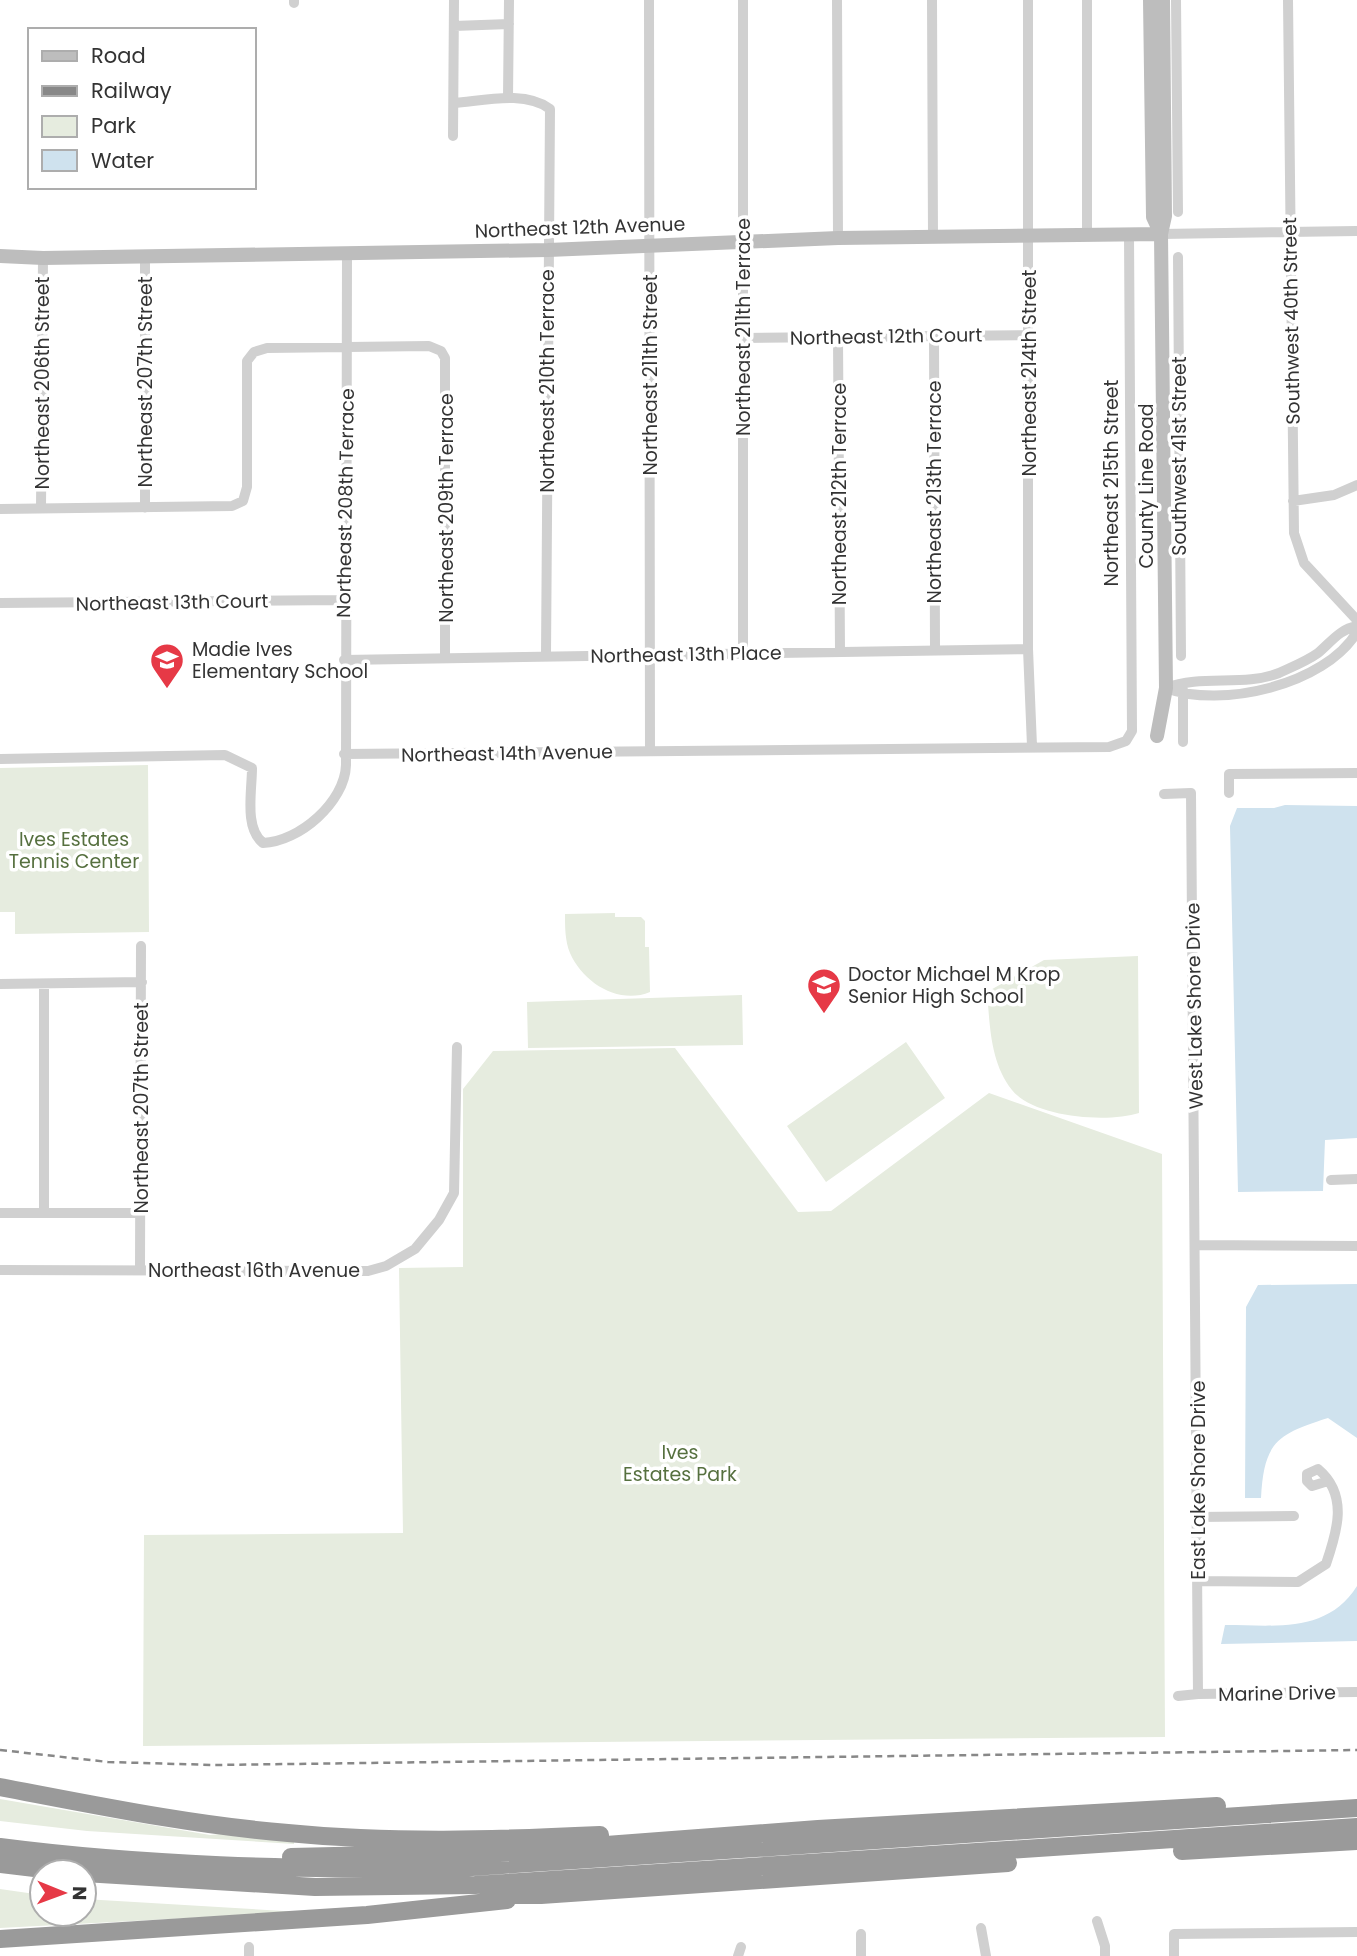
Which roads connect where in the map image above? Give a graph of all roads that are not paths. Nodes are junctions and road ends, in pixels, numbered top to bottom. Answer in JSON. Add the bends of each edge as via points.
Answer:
{"nodes":[{"id":1,"x":454,"y":0,"type":"edge"},
{"id":2,"x":509,"y":0,"type":"edge"},
{"id":3,"x":649,"y":0,"type":"edge"},
{"id":4,"x":743,"y":0,"type":"edge"},
{"id":5,"x":837,"y":0,"type":"edge"},
{"id":6,"x":932,"y":0,"type":"edge"},
{"id":7,"x":1028,"y":0,"type":"edge"},
{"id":8,"x":1087,"y":0,"type":"edge"},
{"id":9,"x":1150,"y":0,"type":"edge"},
{"id":10,"x":1176,"y":0,"type":"edge"},
{"id":11,"x":1288,"y":0,"type":"edge"},
{"id":12,"x":1161,"y":5,"type":"edge"},
{"id":13,"x":509,"y":24,"type":"junction"},
{"id":14,"x":454,"y":26,"type":"junction"},
{"id":15,"x":508,"y":99,"type":"junction"},
{"id":16,"x":454,"y":103,"type":"junction"},
{"id":17,"x":453,"y":136,"type":"dead end"},
{"id":18,"x":1178,"y":212,"type":"dead end"},
{"id":19,"x":1357,"y":231,"type":"edge"},
{"id":20,"x":1290,"y":232,"type":"junction"},
{"id":21,"x":1161,"y":234,"type":"junction"},
{"id":22,"x":1129,"y":235,"type":"junction"},
{"id":23,"x":1029,"y":236,"type":"junction"},
{"id":24,"x":1087,"y":236,"type":"junction"},
{"id":25,"x":933,"y":237,"type":"junction"},
{"id":26,"x":838,"y":238,"type":"junction"},
{"id":27,"x":744,"y":240,"type":"junction"},
{"id":28,"x":649,"y":243,"type":"junction"},
{"id":29,"x":548,"y":250,"type":"junction"},
{"id":30,"x":347,"y":252,"type":"junction"},
{"id":31,"x":0,"y":256,"type":"edge"},
{"id":32,"x":145,"y":256,"type":"junction"},
{"id":33,"x":1178,"y":257,"type":"dead end"},
{"id":34,"x":43,"y":258,"type":"junction"},
{"id":35,"x":933,"y":335,"type":"junction"},
{"id":36,"x":1030,"y":335,"type":"junction"},
{"id":37,"x":838,"y":337,"type":"junction"},
{"id":38,"x":743,"y":338,"type":"junction"},
{"id":39,"x":347,"y":348,"type":"junction"},
{"id":40,"x":1357,"y":485,"type":"edge"},
{"id":41,"x":1293,"y":501,"type":"junction"},
{"id":42,"x":41,"y":508,"type":"junction"},
{"id":43,"x":145,"y":508,"type":"junction"},
{"id":44,"x":0,"y":509,"type":"edge"},
{"id":45,"x":344,"y":600,"type":"junction"},
{"id":46,"x":0,"y":603,"type":"edge"},
{"id":47,"x":1357,"y":620,"type":"edge"},
{"id":48,"x":1357,"y":626,"type":"edge"},
{"id":49,"x":1357,"y":632,"type":"edge"},
{"id":50,"x":935,"y":649,"type":"junction"},
{"id":51,"x":1028,"y":649,"type":"junction"},
{"id":52,"x":840,"y":651,"type":"junction"},
{"id":53,"x":743,"y":653,"type":"junction"},
{"id":54,"x":650,"y":655,"type":"junction"},
{"id":55,"x":546,"y":656,"type":"junction"},
{"id":56,"x":1181,"y":656,"type":"dead end"},
{"id":57,"x":445,"y":657,"type":"junction"},
{"id":58,"x":344,"y":660,"type":"junction"},
{"id":59,"x":1183,"y":682,"type":"junction"},
{"id":60,"x":1167,"y":688,"type":"junction"},
{"id":61,"x":1183,"y":694,"type":"junction"},
{"id":62,"x":1132,"y":732,"type":"joint"},
{"id":63,"x":1157,"y":736,"type":"dead end"},
{"id":64,"x":1183,"y":742,"type":"dead end"},
{"id":65,"x":1032,"y":746,"type":"junction"},
{"id":66,"x":650,"y":751,"type":"junction"},
{"id":67,"x":344,"y":754,"type":"junction"},
{"id":68,"x":0,"y":759,"type":"edge"},
{"id":69,"x":1357,"y":773,"type":"edge"},
{"id":70,"x":1229,"y":793,"type":"dead end"},
{"id":71,"x":1164,"y":794,"type":"dead end"},
{"id":72,"x":141,"y":946,"type":"dead end"},
{"id":73,"x":142,"y":982,"type":"junction"},
{"id":74,"x":0,"y":984,"type":"edge"},
{"id":75,"x":44,"y":985,"type":"junction"},
{"id":76,"x":457,"y":1047,"type":"dead end"},
{"id":77,"x":1331,"y":1180,"type":"dead end"},
{"id":78,"x":1357,"y":1180,"type":"edge"},
{"id":79,"x":44,"y":1212,"type":"junction"},
{"id":80,"x":0,"y":1213,"type":"edge"},
{"id":81,"x":141,"y":1213,"type":"junction"},
{"id":82,"x":1197,"y":1245,"type":"junction"},
{"id":83,"x":1357,"y":1246,"type":"edge"},
{"id":84,"x":140,"y":1269,"type":"junction"},
{"id":85,"x":0,"y":1270,"type":"edge"},
{"id":86,"x":1328,"y":1481,"type":"dead end"},
{"id":87,"x":1294,"y":1516,"type":"dead end"},
{"id":88,"x":1198,"y":1517,"type":"junction"},
{"id":89,"x":1198,"y":1581,"type":"junction"},
{"id":90,"x":1357,"y":1692,"type":"edge"},
{"id":91,"x":1198,"y":1694,"type":"junction"},
{"id":92,"x":1178,"y":1696,"type":"dead end"},
{"id":93,"x":0,"y":1787,"type":"edge"},
{"id":94,"x":1357,"y":1797,"type":"edge"},
{"id":95,"x":1357,"y":1808,"type":"edge"},
{"id":96,"x":1357,"y":1827,"type":"edge"},
{"id":97,"x":0,"y":1836,"type":"edge"},
{"id":98,"x":718,"y":1838,"type":"junction"},
{"id":99,"x":1357,"y":1841,"type":"edge"},
{"id":100,"x":0,"y":1847,"type":"edge"},
{"id":101,"x":0,"y":1864,"type":"edge"},
{"id":102,"x":28,"y":1867,"type":"edge"},
{"id":103,"x":0,"y":1874,"type":"edge"},
{"id":104,"x":98,"y":1874,"type":"edge"},
{"id":105,"x":28,"y":1877,"type":"edge"},
{"id":106,"x":98,"y":1883,"type":"edge"},
{"id":107,"x":541,"y":1895,"type":"junction"},
{"id":108,"x":1097,"y":1921,"type":"dead end"},
{"id":109,"x":981,"y":1928,"type":"dead end"},
{"id":110,"x":1357,"y":1932,"type":"edge"},
{"id":111,"x":861,"y":1934,"type":"dead end"},
{"id":112,"x":0,"y":1939,"type":"edge"},
{"id":113,"x":861,"y":1956,"type":"edge"},
{"id":114,"x":986,"y":1956,"type":"edge"},
{"id":115,"x":1105,"y":1956,"type":"edge"},
{"id":116,"x":1174,"y":1956,"type":"edge"}],
"edges":[{"from":1,"to":14,"type":"street"},
{"from":2,"to":13,"type":"street"},
{"from":3,"to":28,"type":"street","name":"Northeast 211th Street"},
{"from":4,"to":27,"type":"street","name":"Northeast 211th Terrace"},
{"from":5,"to":26,"type":"street"},
{"from":6,"to":25,"type":"street"},
{"from":7,"to":23,"type":"street","name":"Northeast 214th Street"},
{"from":8,"to":24,"type":"street"},
{"from":9,"to":21,"type":"street","name":"County Line Road","via":[[1153,216]]},
{"from":10,"to":18,"type":"street"},
{"from":11,"to":20,"type":"street","name":"Southwest 40th Street"},
{"from":12,"to":21,"type":"street","name":"County Line Road","via":[[1165,216]]},
{"from":13,"to":14,"type":"street"},
{"from":13,"to":15,"type":"street"},
{"from":14,"to":16,"type":"street"},
{"from":15,"to":16,"type":"street","name":"Northeast 210th Terrace"},
{"from":15,"to":29,"type":"street","name":"Northeast 210th Terrace","via":[[541,102],[550,109]]},
{"from":16,"to":17,"type":"street"},
{"from":19,"to":20,"type":"street"},
{"from":20,"to":21,"type":"street"},
{"from":20,"to":41,"type":"street","name":"Southwest 40th Street"},
{"from":21,"to":22,"type":"street","name":"Northeast 12th Avenue"},
{"from":21,"to":60,"type":"street","name":"County Line Road"},
{"from":22,"to":24,"type":"street","name":"Northeast 12th Avenue"},
{"from":22,"to":62,"type":"street","name":"Northeast 215th Street"},
{"from":23,"to":24,"type":"street","name":"Northeast 12th Avenue"},
{"from":23,"to":25,"type":"street","name":"Northeast 12th Avenue"},
{"from":23,"to":36,"type":"street","name":"Northeast 214th Street"},
{"from":25,"to":26,"type":"street","name":"Northeast 12th Avenue"},
{"from":26,"to":27,"type":"street","name":"Northeast 12th Avenue"},
{"from":27,"to":28,"type":"street","name":"Northeast 12th Avenue"},
{"from":27,"to":38,"type":"street","name":"Northeast 211th Terrace"},
{"from":28,"to":29,"type":"street","name":"Northeast 12th Avenue"},
{"from":28,"to":54,"type":"street","name":"Northeast 211th Street"},
{"from":29,"to":30,"type":"street","name":"Northeast 12th Avenue"},
{"from":29,"to":55,"type":"street","name":"Northeast 210th Terrace"},
{"from":30,"to":32,"type":"street","name":"Northeast 12th Avenue"},
{"from":30,"to":39,"type":"street","name":"Northeast 208th Terrace"},
{"from":31,"to":34,"type":"street","name":"Northeast 12th Avenue"},
{"from":32,"to":34,"type":"street","name":"Northeast 12th Avenue"},
{"from":32,"to":43,"type":"street","name":"Northeast 207th Street"},
{"from":33,"to":56,"type":"street","name":"Southwest 41st Street"},
{"from":34,"to":42,"type":"street","name":"Northeast 206th Street"},
{"from":35,"to":36,"type":"street","name":"Northeast 12th Court"},
{"from":35,"to":37,"type":"street","name":"Northeast 12th Court"},
{"from":35,"to":50,"type":"street","name":"Northeast 213th Terrace"},
{"from":36,"to":51,"type":"street","name":"Northeast 214th Street"},
{"from":37,"to":38,"type":"street","name":"Northeast 12th Court"},
{"from":37,"to":52,"type":"street","name":"Northeast 212th Terrace"},
{"from":38,"to":53,"type":"street","name":"Northeast 211th Terrace"},
{"from":39,"to":43,"type":"street","via":[[267,348],[254,352],[247,361],[247,487],[243,501],[232,506]]},
{"from":39,"to":45,"type":"street","name":"Northeast 208th Terrace"},
{"from":39,"to":57,"type":"street","name":"Northeast 209th Terrace","via":[[429,346],[442,351],[445,358]]},
{"from":40,"to":41,"type":"street","via":[[1334,495]]},
{"from":41,"to":47,"type":"street","name":"Southwest 40th Street","via":[[1294,533],[1304,563]]},
{"from":42,"to":43,"type":"street"},
{"from":42,"to":44,"type":"street"},
{"from":45,"to":46,"type":"street","name":"Northeast 13th Court"},
{"from":45,"to":58,"type":"street","name":"Northeast 208th Terrace"},
{"from":48,"to":59,"type":"street","via":[[1345,628],[1316,654],[1276,674]]},
{"from":49,"to":61,"type":"street","via":[[1323,664],[1280,686],[1226,694]]},
{"from":50,"to":51,"type":"street","name":"Northeast 13th Place"},
{"from":50,"to":52,"type":"street","name":"Northeast 13th Place"},
{"from":51,"to":65,"type":"street","name":"Northeast 214th Street"},
{"from":52,"to":53,"type":"street","name":"Northeast 13th Place"},
{"from":53,"to":54,"type":"street","name":"Northeast 13th Place"},
{"from":54,"to":55,"type":"street","name":"Northeast 13th Place"},
{"from":54,"to":66,"type":"street","name":"Northeast 211th Street"},
{"from":55,"to":57,"type":"street","name":"Northeast 13th Place"},
{"from":57,"to":58,"type":"street","name":"Northeast 13th Place"},
{"from":58,"to":67,"type":"street","name":"Northeast 208th Terrace"},
{"from":59,"to":60,"type":"street"},
{"from":59,"to":61,"type":"street"},
{"from":60,"to":61,"type":"street"},
{"from":60,"to":63,"type":"street","name":"County Line Road"},
{"from":61,"to":64,"type":"street"},
{"from":62,"to":65,"type":"street","name":"Northeast 14th Avenue","via":[[1126,741],[1109,747]]},
{"from":65,"to":66,"type":"street","name":"Northeast 14th Avenue"},
{"from":66,"to":67,"type":"street","name":"Northeast 14th Avenue"},
{"from":67,"to":68,"type":"street","via":[[345,780],[323,810],[276,843],[263,843],[254,836],[252,768],[225,755]]},
{"from":69,"to":70,"type":"street","via":[[1229,774]]},
{"from":71,"to":82,"type":"street","name":"West Lake Shore Drive","via":[[1191,793]]},
{"from":72,"to":73,"type":"street","name":"Northeast 207th Street"},
{"from":73,"to":75,"type":"street"},
{"from":73,"to":81,"type":"street","name":"Northeast 207th Street"},
{"from":74,"to":75,"type":"street"},
{"from":75,"to":79,"type":"street"},
{"from":76,"to":84,"type":"street","name":"Northeast 16th Avenue","via":[[454,1193],[430,1232],[401,1259],[368,1271]]},
{"from":77,"to":78,"type":"street"},
{"from":79,"to":80,"type":"street"},
{"from":79,"to":81,"type":"street"},
{"from":81,"to":84,"type":"street","name":"Northeast 207th Street"},
{"from":82,"to":83,"type":"street"},
{"from":82,"to":88,"type":"street","name":"East Lake Shore Drive"},
{"from":84,"to":85,"type":"street","name":"Northeast 16th Avenue"},
{"from":86,"to":89,"type":"street","via":[[1339,1512],[1326,1564],[1298,1582]]},
{"from":87,"to":88,"type":"street"},
{"from":88,"to":89,"type":"street","name":"East Lake Shore Drive"},
{"from":89,"to":91,"type":"street","name":"East Lake Shore Drive"},
{"from":90,"to":91,"type":"street","name":"Marine Drive"},
{"from":91,"to":92,"type":"street"},
{"from":93,"to":98,"type":"highway","via":[[190,1821],[341,1838],[483,1841],[672,1831]]},
{"from":94,"to":98,"type":"highway"},
{"from":95,"to":100,"type":"highway","via":[[442,1868],[194,1865]]},
{"from":96,"to":104,"type":"highway","via":[[474,1885],[315,1887]]},
{"from":97,"to":98,"type":"highway","via":[[278,1857],[514,1852]]},
{"from":99,"to":107,"type":"highway"},
{"from":101,"to":102,"type":"highway"},
{"from":103,"to":105,"type":"highway"},
{"from":106,"to":107,"type":"highway","via":[[241,1895]]},
{"from":107,"to":112,"type":"highway","via":[[367,1915]]},
{"from":108,"to":115,"type":"street"},
{"from":109,"to":114,"type":"street"},
{"from":110,"to":116,"type":"street","via":[[1174,1934]]},
{"from":111,"to":113,"type":"street"}]}
